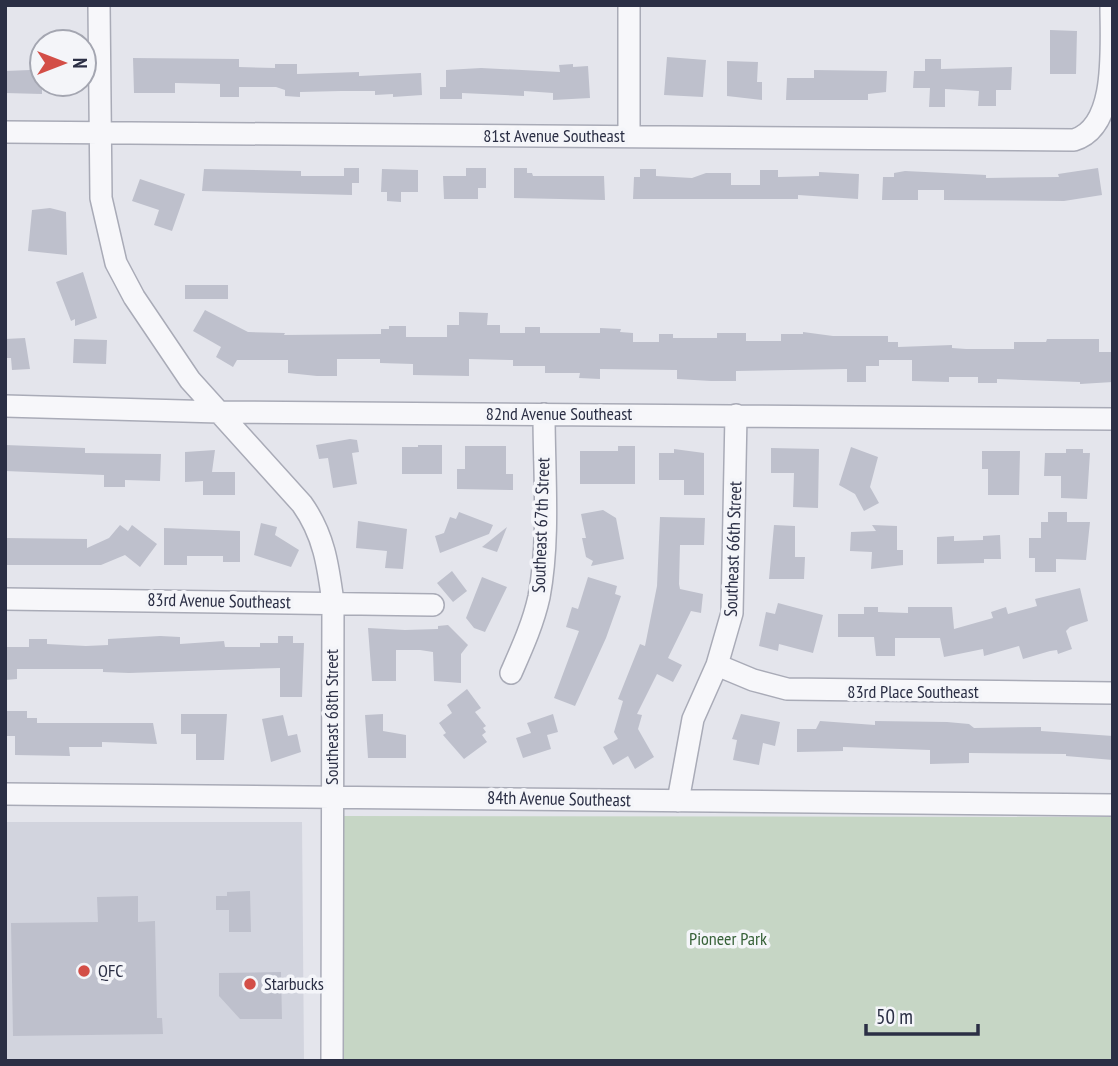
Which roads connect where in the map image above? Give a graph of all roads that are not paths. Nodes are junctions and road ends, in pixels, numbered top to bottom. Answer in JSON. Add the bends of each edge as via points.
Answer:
{"nodes":[{"id":1,"x":99,"y":5,"type":"edge"},
{"id":2,"x":629,"y":5,"type":"edge"},
{"id":3,"x":1111,"y":5,"type":"edge"},
{"id":4,"x":5,"y":132,"type":"edge"},
{"id":5,"x":100,"y":133,"type":"junction"},
{"id":6,"x":629,"y":136,"type":"junction"},
{"id":7,"x":5,"y":406,"type":"edge"},
{"id":8,"x":219,"y":412,"type":"junction"},
{"id":9,"x":544,"y":414,"type":"junction"},
{"id":10,"x":736,"y":415,"type":"junction"},
{"id":11,"x":1113,"y":419,"type":"edge"},
{"id":12,"x":5,"y":599,"type":"edge"},
{"id":13,"x":333,"y":602,"type":"junction"},
{"id":14,"x":433,"y":605,"type":"dead end"},
{"id":15,"x":717,"y":665,"type":"junction"},
{"id":16,"x":511,"y":673,"type":"dead end"},
{"id":17,"x":1113,"y":693,"type":"edge"},
{"id":18,"x":5,"y":794,"type":"edge"},
{"id":19,"x":331,"y":795,"type":"junction"},
{"id":20,"x":678,"y":801,"type":"junction"},
{"id":21,"x":1113,"y":805,"type":"edge"},
{"id":22,"x":332,"y":1061,"type":"edge"}],
"edges":[{"from":1,"to":5,"type":"street","name":"Southeast 68th Street"},
{"from":2,"to":6,"type":"street"},
{"from":3,"to":6,"type":"street","name":"81st Avenue Southeast","via":[[1110,98],[1098,127],[1085,138]]},
{"from":4,"to":5,"type":"street","name":"81st Avenue Southeast"},
{"from":5,"to":6,"type":"street","name":"81st Avenue Southeast"},
{"from":5,"to":8,"type":"street","name":"Southeast 68th Street","via":[[101,198],[116,262],[151,325]]},
{"from":7,"to":8,"type":"street","name":"82nd Avenue Southeast"},
{"from":8,"to":9,"type":"street","name":"82nd Avenue Southeast"},
{"from":8,"to":13,"type":"street","name":"Southeast 68th Street","via":[[313,520],[328,559]]},
{"from":9,"to":10,"type":"street","name":"82nd Avenue Southeast"},
{"from":9,"to":16,"type":"street","name":"Southeast 67th Street","via":[[539,597]]},
{"from":10,"to":11,"type":"street","name":"82nd Avenue Southeast"},
{"from":10,"to":15,"type":"street","name":"Southeast 66th Street","via":[[735,591],[729,631]]},
{"from":12,"to":13,"type":"street","name":"83rd Avenue Southeast"},
{"from":13,"to":14,"type":"street","name":"83rd Avenue Southeast"},
{"from":13,"to":19,"type":"street","name":"Southeast 68th Street"},
{"from":15,"to":17,"type":"street","name":"83rd Place Southeast","via":[[787,689]]},
{"from":15,"to":20,"type":"street","name":"Southeast 66th Street","via":[[693,719]]},
{"from":18,"to":19,"type":"street","name":"84th Avenue Southeast"},
{"from":19,"to":20,"type":"street","name":"84th Avenue Southeast"},
{"from":19,"to":22,"type":"street","name":"Southeast 68th Street"},
{"from":20,"to":21,"type":"street","name":"84th Avenue Southeast"}]}
